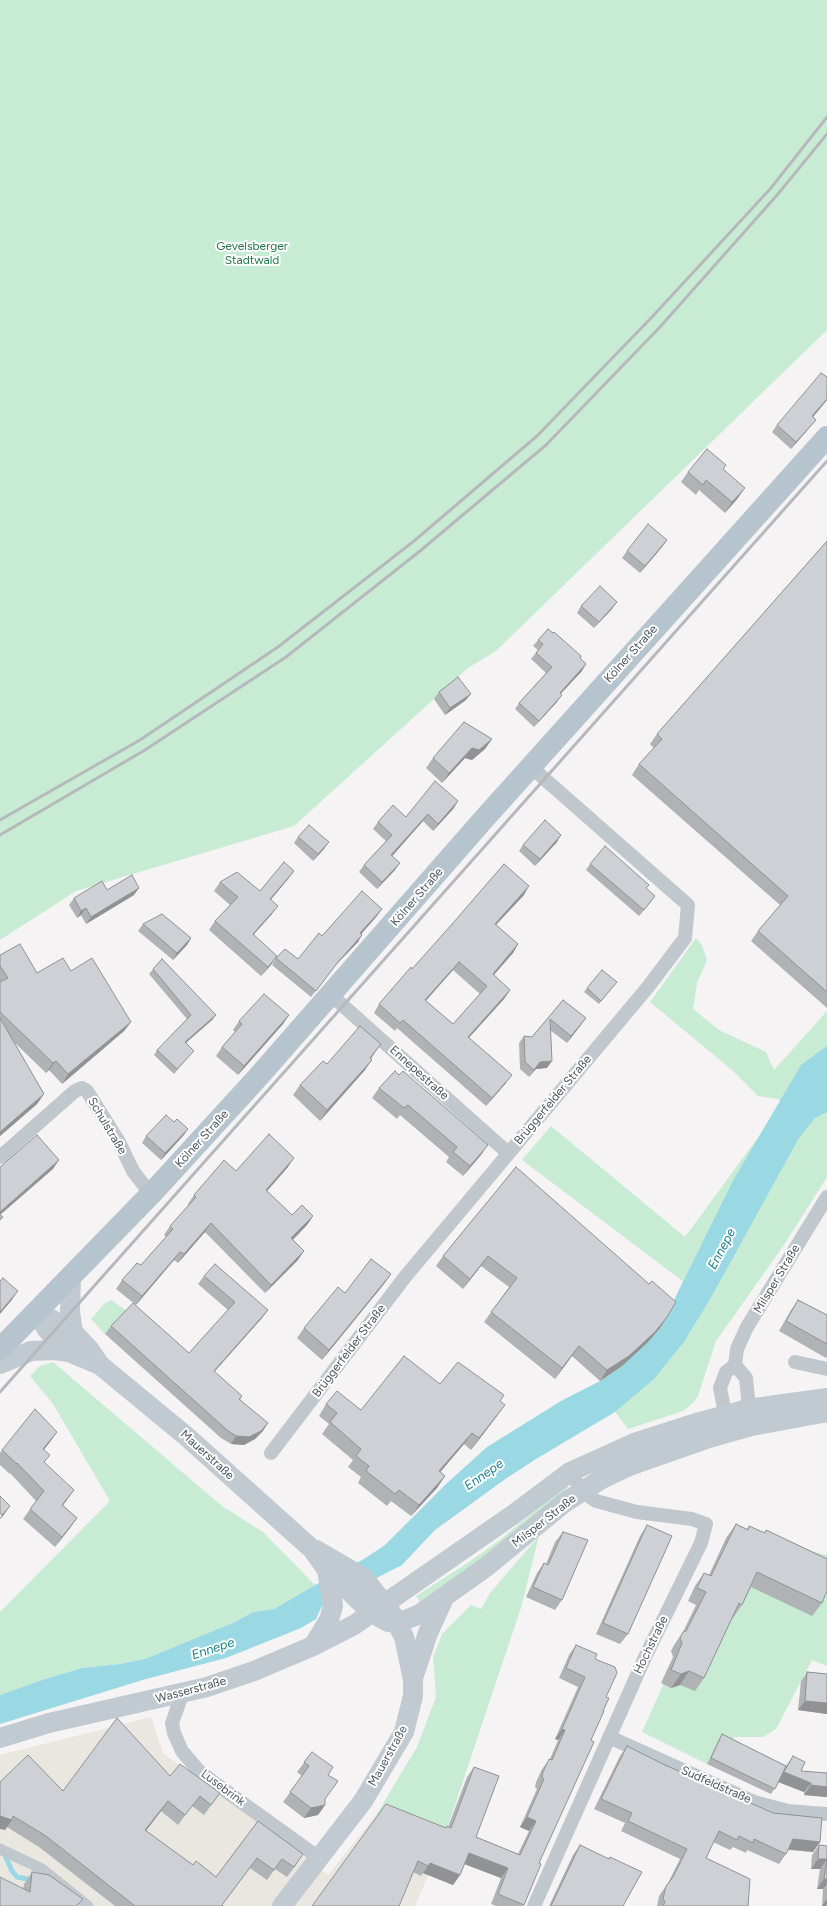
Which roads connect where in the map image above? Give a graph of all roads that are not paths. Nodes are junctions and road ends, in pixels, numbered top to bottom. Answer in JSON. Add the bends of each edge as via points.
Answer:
{"nodes":[{"id":1,"x":827,"y":437,"type":"edge"},
{"id":2,"x":530,"y":767,"type":"junction"},
{"id":3,"x":330,"y":994,"type":"junction"},
{"id":4,"x":508,"y":1153,"type":"junction"},
{"id":5,"x":0,"y":1157,"type":"edge"},
{"id":6,"x":153,"y":1192,"type":"junction"},
{"id":7,"x":827,"y":1197,"type":"edge"},
{"id":8,"x":71,"y":1276,"type":"junction"},
{"id":9,"x":37,"y":1310,"type":"junction"},
{"id":10,"x":73,"y":1332,"type":"junction"},
{"id":11,"x":0,"y":1350,"type":"edge"},
{"id":12,"x":69,"y":1352,"type":"junction"},
{"id":13,"x":795,"y":1362,"type":"dead end"},
{"id":14,"x":0,"y":1364,"type":"edge"},
{"id":15,"x":100,"y":1365,"type":"junction"},
{"id":16,"x":735,"y":1365,"type":"junction"},
{"id":17,"x":827,"y":1369,"type":"edge"},
{"id":18,"x":827,"y":1398,"type":"edge"},
{"id":19,"x":827,"y":1412,"type":"edge"},
{"id":20,"x":750,"y":1418,"type":"junction"},
{"id":21,"x":727,"y":1424,"type":"junction"},
{"id":22,"x":271,"y":1453,"type":"dead end"},
{"id":23,"x":570,"y":1472,"type":"junction"},
{"id":24,"x":582,"y":1491,"type":"junction"},
{"id":25,"x":333,"y":1566,"type":"junction"},
{"id":26,"x":374,"y":1596,"type":"junction"},
{"id":27,"x":444,"y":1597,"type":"junction"},
{"id":28,"x":398,"y":1623,"type":"junction"},
{"id":29,"x":354,"y":1625,"type":"junction"},
{"id":30,"x":405,"y":1645,"type":"junction"},
{"id":31,"x":313,"y":1646,"type":"junction"},
{"id":32,"x":413,"y":1680,"type":"junction"},
{"id":33,"x":183,"y":1692,"type":"junction"},
{"id":34,"x":609,"y":1737,"type":"junction"},
{"id":35,"x":0,"y":1738,"type":"edge"},
{"id":36,"x":827,"y":1814,"type":"edge"},
{"id":37,"x":0,"y":1848,"type":"edge"},
{"id":38,"x":319,"y":1858,"type":"junction"},
{"id":39,"x":88,"y":1906,"type":"edge"},
{"id":40,"x":282,"y":1906,"type":"edge"},
{"id":41,"x":534,"y":1906,"type":"edge"}],
"edges":[{"from":1,"to":2,"type":"main road","name":"Kölner Straße"},
{"from":2,"to":3,"type":"main road","name":"Kölner Straße"},
{"from":2,"to":4,"type":"street","name":"Brüggerfelder Straße","via":[[688,905],[685,938],[648,987]]},
{"from":3,"to":4,"type":"street","name":"Ennepestraße"},
{"from":3,"to":6,"type":"main road","name":"Kölner Straße"},
{"from":4,"to":22,"type":"street","name":"Brüggerfelder Straße","via":[[405,1277]]},
{"from":5,"to":6,"type":"street","name":"Schulstraße","via":[[75,1090],[82,1088],[87,1091],[119,1142],[133,1172]]},
{"from":6,"to":8,"type":"main road","name":"Kölner Straße"},
{"from":7,"to":16,"type":"street","name":"Milsper Straße","via":[[748,1327],[737,1348]]},
{"from":8,"to":9,"type":"main road","name":"Kölner Straße"},
{"from":8,"to":10,"type":"main road","via":[[70,1312]]},
{"from":9,"to":10,"type":"main road","name":"Mauerstraße"},
{"from":9,"to":11,"type":"main road","name":"Kölner Straße"},
{"from":9,"to":12,"type":"main road","name":"Mauerstraße","via":[[50,1334]]},
{"from":10,"to":15,"type":"main road","name":"Mauerstraße"},
{"from":12,"to":14,"type":"main road","via":[[31,1351]]},
{"from":12,"to":15,"type":"main road","name":"Mauerstraße"},
{"from":13,"to":17,"type":"street"},
{"from":15,"to":25,"type":"main road","name":"Mauerstraße","via":[[186,1436]]},
{"from":16,"to":20,"type":"street","via":[[746,1378]]},
{"from":16,"to":21,"type":"street","name":"Milsper Straße","via":[[726,1372],[720,1388]]},
{"from":18,"to":20,"type":"main road"},
{"from":19,"to":20,"type":"main road"},
{"from":20,"to":21,"type":"main road"},
{"from":21,"to":23,"type":"main road","name":"Milsper Straße","via":[[634,1443]]},
{"from":21,"to":24,"type":"main road","name":"Milsper Straße","via":[[629,1466]]},
{"from":23,"to":24,"type":"street","name":"Hochstraße"},
{"from":23,"to":26,"type":"main road","name":"Milsper Straße","via":[[406,1590]]},
{"from":24,"to":27,"type":"main road","name":"Milsper Straße"},
{"from":24,"to":34,"type":"street","name":"Hochstraße","via":[[596,1501],[637,1512],[692,1519],[706,1524],[701,1544]]},
{"from":25,"to":26,"type":"main road","name":"Mauerstraße"},
{"from":25,"to":26,"type":"main road","name":"Mauerstraße"},
{"from":25,"to":31,"type":"main road","via":[[333,1606],[329,1620]]},
{"from":26,"to":28,"type":"main road","via":[[388,1622]]},
{"from":26,"to":29,"type":"main road","name":"Wasserstraße"},
{"from":27,"to":28,"type":"main road","name":"Milsper Straße","via":[[420,1614]]},
{"from":27,"to":32,"type":"main road"},
{"from":28,"to":30,"type":"main road","name":"Mauerstraße"},
{"from":29,"to":30,"type":"main road","via":[[379,1631]]},
{"from":29,"to":31,"type":"main road","name":"Wasserstraße"},
{"from":30,"to":32,"type":"main road","name":"Mauerstraße"},
{"from":31,"to":33,"type":"main road","name":"Wasserstraße","via":[[254,1672]]},
{"from":32,"to":38,"type":"main road","name":"Mauerstraße","via":[[413,1696],[404,1732],[363,1801]]},
{"from":33,"to":35,"type":"main road","name":"Wasserstraße","via":[[49,1723]]},
{"from":33,"to":38,"type":"street","name":"Lusebrink","via":[[172,1723],[182,1751],[198,1770]]},
{"from":34,"to":36,"type":"street","name":"Sudfeldstraße","via":[[754,1802],[788,1811]]},
{"from":34,"to":41,"type":"street","name":"Hochstraße"},
{"from":37,"to":39,"type":"street","via":[[42,1869]]},
{"from":38,"to":40,"type":"main road","name":"Mauerstraße"}]}
